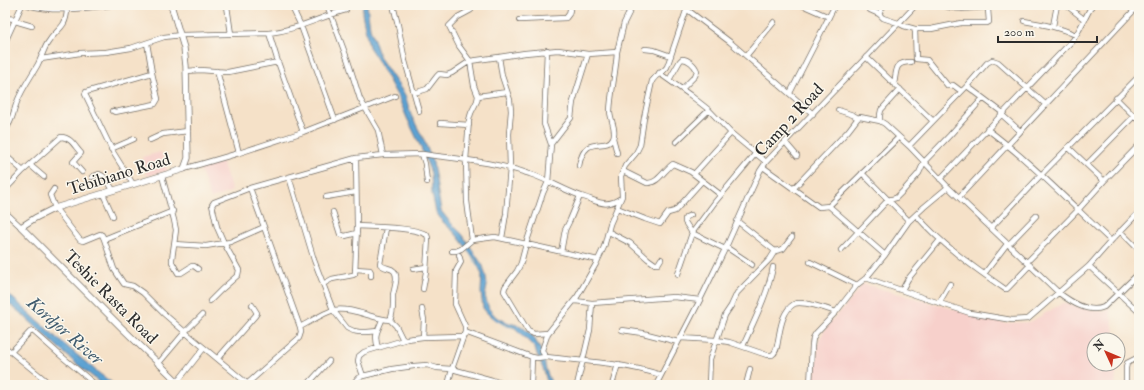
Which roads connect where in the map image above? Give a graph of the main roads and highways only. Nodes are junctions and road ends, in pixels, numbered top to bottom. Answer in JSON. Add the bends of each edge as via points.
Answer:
{"nodes":[{"id":1,"x":171,"y":5,"type":"edge"},
{"id":2,"x":21,"y":227,"type":"joint"},
{"id":3,"x":179,"y":383,"type":"edge"}],
"edges":[{"from":1,"to":2,"type":"main road","name":"Tebibiano Road","via":[[181,35],[187,71],[188,158],[184,169],[55,208]]},
{"from":2,"to":3,"type":"main road","name":"Teshie Rasta Road"}]}
